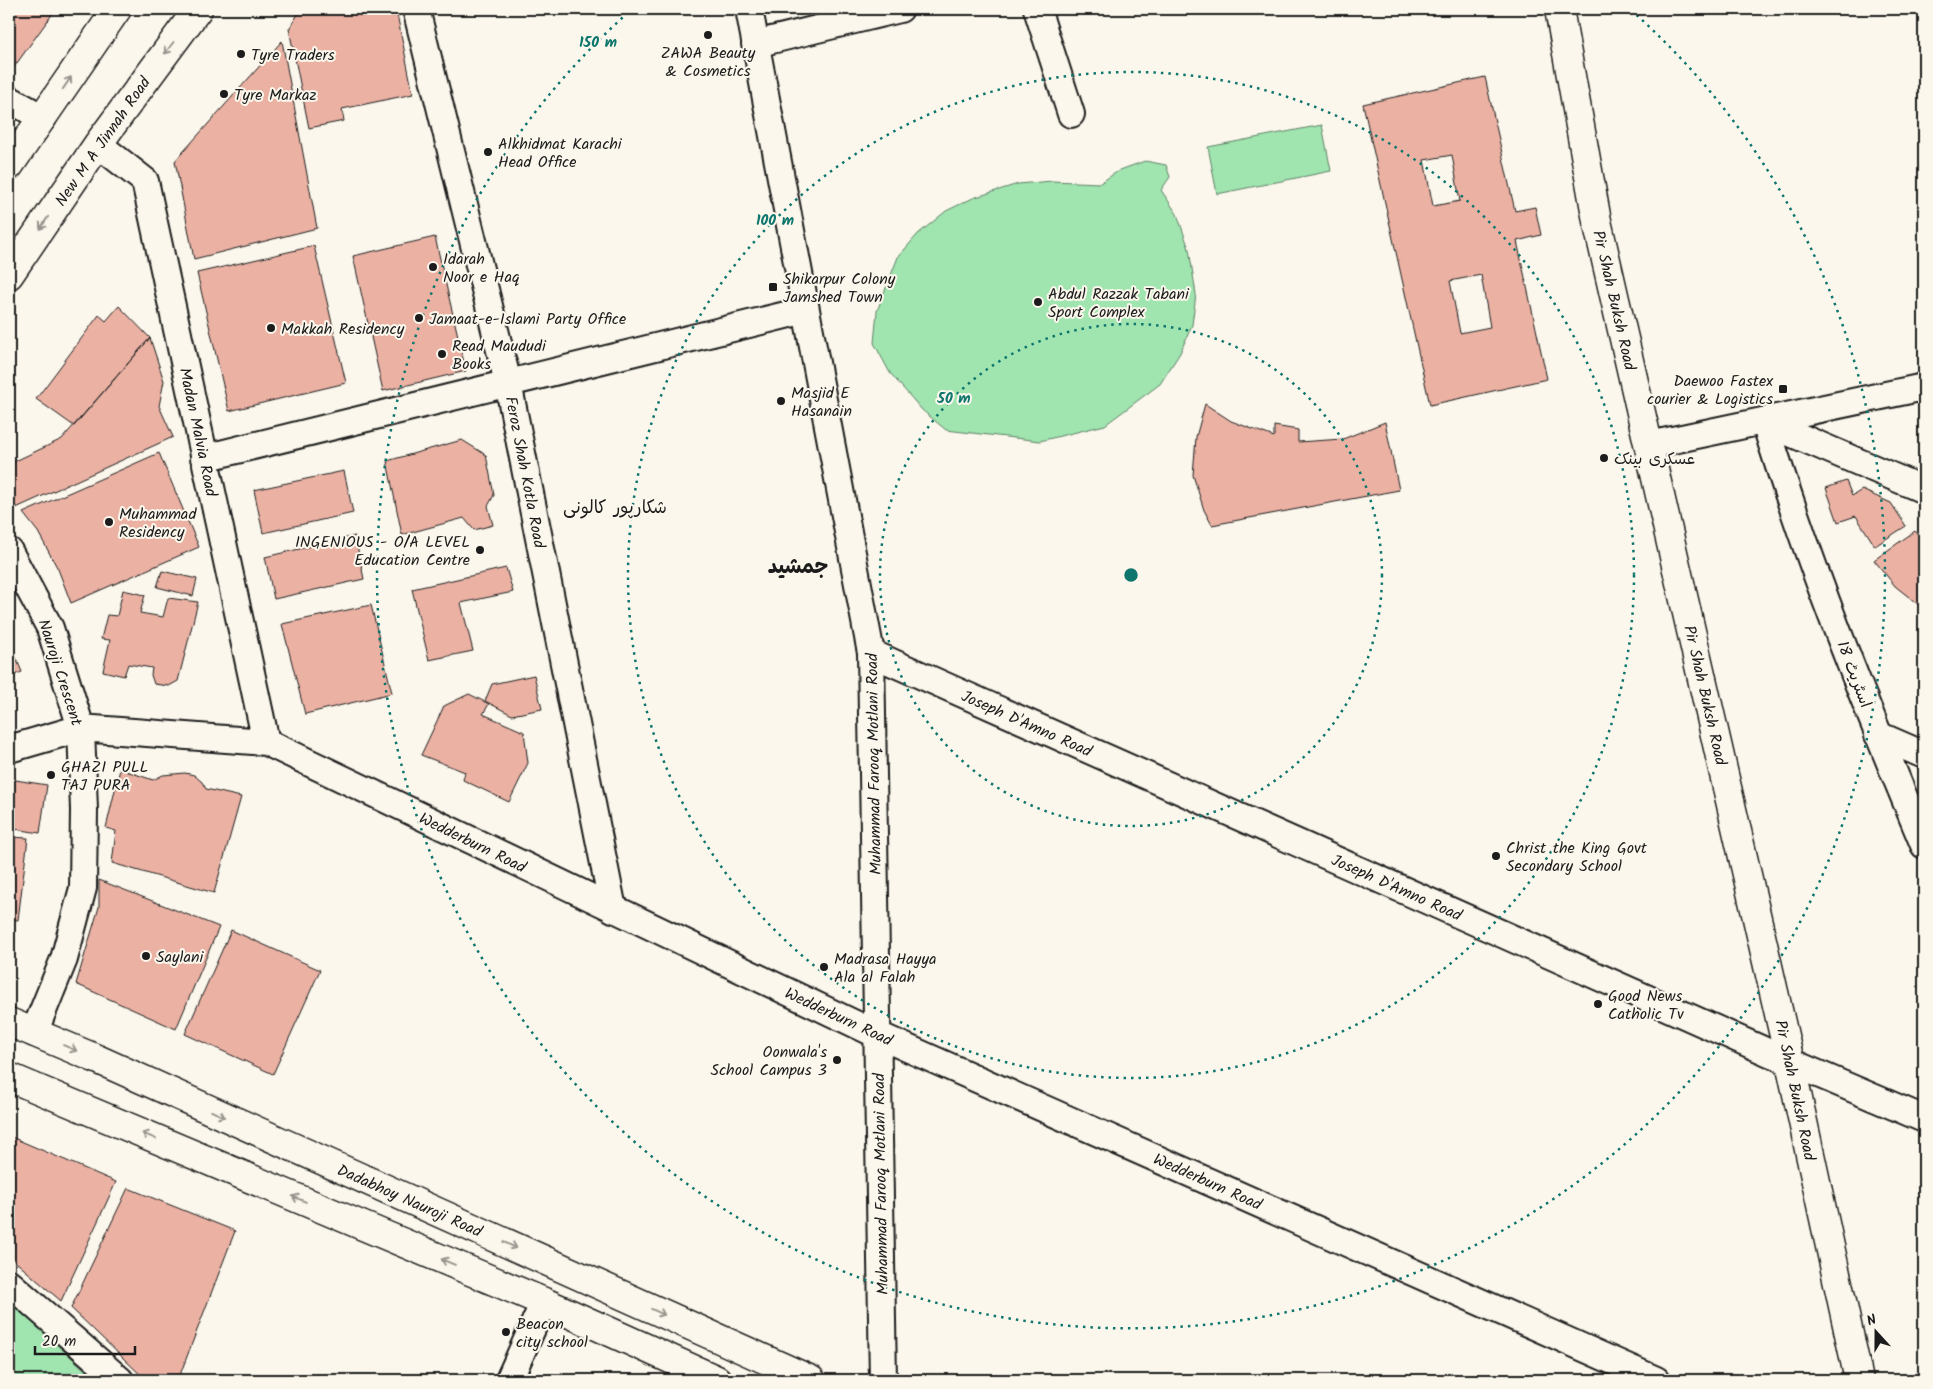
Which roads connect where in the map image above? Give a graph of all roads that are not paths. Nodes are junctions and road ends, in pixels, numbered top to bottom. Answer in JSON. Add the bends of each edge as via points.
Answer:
{"nodes":[{"id":1,"x":117,"y":9,"type":"edge"},
{"id":2,"x":198,"y":9,"type":"edge"},
{"id":3,"x":416,"y":9,"type":"edge"},
{"id":4,"x":748,"y":9,"type":"edge"},
{"id":5,"x":900,"y":9,"type":"edge"},
{"id":6,"x":1037,"y":9,"type":"edge"},
{"id":7,"x":1559,"y":9,"type":"edge"},
{"id":8,"x":755,"y":44,"type":"junction"},
{"id":9,"x":9,"y":99,"type":"edge"},
{"id":10,"x":1071,"y":114,"type":"dead end"},
{"id":11,"x":43,"y":118,"type":"junction"},
{"id":12,"x":98,"y":144,"type":"junction"},
{"id":13,"x":9,"y":166,"type":"edge"},
{"id":14,"x":9,"y":275,"type":"edge"},
{"id":15,"x":806,"y":310,"type":"junction"},
{"id":16,"x":508,"y":383,"type":"junction"},
{"id":17,"x":1924,"y":387,"type":"edge"},
{"id":18,"x":1765,"y":422,"type":"junction"},
{"id":19,"x":1649,"y":446,"type":"junction"},
{"id":20,"x":204,"y":458,"type":"junction"},
{"id":21,"x":1924,"y":490,"type":"edge"},
{"id":22,"x":9,"y":551,"type":"edge"},
{"id":23,"x":871,"y":653,"type":"junction"},
{"id":24,"x":81,"y":728,"type":"junction"},
{"id":25,"x":1878,"y":735,"type":"junction"},
{"id":26,"x":266,"y":742,"type":"junction"},
{"id":27,"x":9,"y":748,"type":"edge"},
{"id":28,"x":1924,"y":755,"type":"edge"},
{"id":29,"x":1924,"y":845,"type":"edge"},
{"id":30,"x":613,"y":909,"type":"junction"},
{"id":31,"x":9,"y":1022,"type":"edge"},
{"id":32,"x":34,"y":1032,"type":"junction"},
{"id":33,"x":878,"y":1035,"type":"junction"},
{"id":34,"x":1790,"y":1062,"type":"junction"},
{"id":35,"x":9,"y":1076,"type":"edge"},
{"id":36,"x":1924,"y":1119,"type":"edge"},
{"id":37,"x":9,"y":1283,"type":"edge"},
{"id":38,"x":544,"y":1302,"type":"junction"},
{"id":39,"x":120,"y":1380,"type":"edge"},
{"id":40,"x":509,"y":1380,"type":"edge"},
{"id":41,"x":717,"y":1380,"type":"edge"},
{"id":42,"x":811,"y":1380,"type":"edge"},
{"id":43,"x":883,"y":1380,"type":"edge"},
{"id":44,"x":1656,"y":1380,"type":"edge"},
{"id":45,"x":1859,"y":1380,"type":"edge"}],
"edges":[{"from":11,"to":1,"type":"main road","one_way":true},
{"from":2,"to":12,"type":"main road","name":"New M A Jinnah Road","one_way":true},
{"from":3,"to":16,"type":"street","name":"Feroz Shah Kotla Road"},
{"from":4,"to":8,"type":"street","name":"Muhammad Farooq Motlani Road"},
{"from":5,"to":8,"type":"street"},
{"from":6,"to":10,"type":"street"},
{"from":7,"to":19,"type":"main road","name":"Pir Shah Buksh Road","via":[[1597,221]]},
{"from":8,"to":15,"type":"street","name":"Muhammad Farooq Motlani Road"},
{"from":9,"to":11,"type":"street"},
{"from":11,"to":13,"type":"main road"},
{"from":12,"to":14,"type":"main road","name":"New M A Jinnah Road","one_way":true},
{"from":12,"to":20,"type":"street","name":"Madan Malvia Road","via":[[145,181]]},
{"from":15,"to":16,"type":"street"},
{"from":15,"to":23,"type":"street","name":"Muhammad Farooq Motlani Road"},
{"from":16,"to":20,"type":"street"},
{"from":16,"to":30,"type":"street","name":"Feroz Shah Kotla Road"},
{"from":17,"to":18,"type":"street"},
{"from":18,"to":19,"type":"street"},
{"from":18,"to":21,"type":"street"},
{"from":18,"to":25,"type":"street","name":"اسٹریٹ 18","via":[[1790,502]]},
{"from":19,"to":34,"type":"main road","name":"Pir Shah Buksh Road"},
{"from":20,"to":26,"type":"street","name":"Madan Malvia Road"},
{"from":22,"to":24,"type":"street","name":"Nauroji Crescent","via":[[50,628]]},
{"from":23,"to":33,"type":"street","name":"Muhammad Farooq Motlani Road"},
{"from":23,"to":34,"type":"street","name":"Joseph D'Amno Road"},
{"from":24,"to":26,"type":"street","name":"Wedderburn Road"},
{"from":24,"to":27,"type":"street","name":"Wedderburn Road"},
{"from":24,"to":32,"type":"street","name":"Nauroji Crescent","via":[[83,888],[64,959]]},
{"from":25,"to":28,"type":"street"},
{"from":25,"to":29,"type":"street","name":"اسٹریٹ 18"},
{"from":26,"to":30,"type":"street","name":"Wedderburn Road"},
{"from":30,"to":33,"type":"street","name":"Wedderburn Road"},
{"from":31,"to":32,"type":"main road","name":"Dadabhoy Nauroji Road"},
{"from":32,"to":42,"type":"main road","name":"Dadabhoy Nauroji Road","one_way":true},
{"from":33,"to":43,"type":"street","name":"Muhammad Farooq Motlani Road"},
{"from":33,"to":44,"type":"street","name":"Wedderburn Road"},
{"from":34,"to":36,"type":"street","name":"Joseph D'Amno Road"},
{"from":34,"to":45,"type":"main road","name":"Pir Shah Buksh Road"},
{"from":38,"to":35,"type":"main road","one_way":true},
{"from":37,"to":39,"type":"street"},
{"from":38,"to":40,"type":"street"},
{"from":38,"to":41,"type":"main road"}]}
